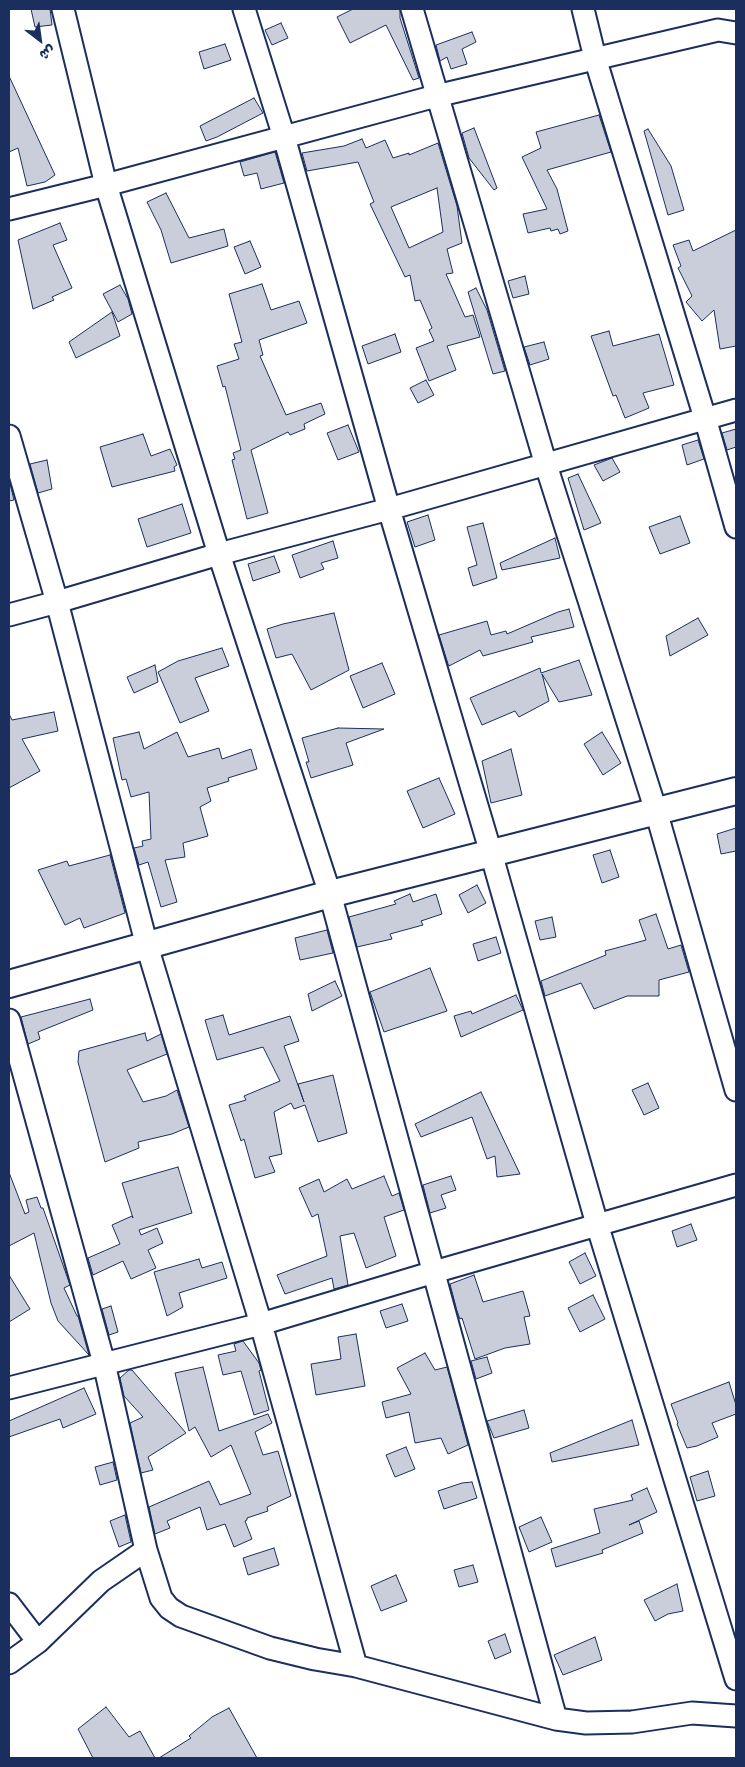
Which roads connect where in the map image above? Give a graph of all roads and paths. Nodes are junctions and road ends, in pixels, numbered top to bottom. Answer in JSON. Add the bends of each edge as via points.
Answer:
{"nodes":[{"id":1,"x":64,"y":9,"type":"edge"},
{"id":2,"x":244,"y":9,"type":"edge"},
{"id":3,"x":412,"y":9,"type":"edge"},
{"id":4,"x":583,"y":9,"type":"edge"},
{"id":5,"x":736,"y":33,"type":"edge"},
{"id":6,"x":595,"y":58,"type":"junction"},
{"id":7,"x":436,"y":96,"type":"junction"},
{"id":8,"x":284,"y":138,"type":"junction"},
{"id":9,"x":106,"y":185,"type":"junction"},
{"id":10,"x":9,"y":209,"type":"edge"},
{"id":11,"x":736,"y":410,"type":"edge"},
{"id":12,"x":705,"y":418,"type":"junction"},
{"id":13,"x":9,"y":436,"type":"edge"},
{"id":14,"x":546,"y":465,"type":"junction"},
{"id":15,"x":389,"y":508,"type":"junction"},
{"id":16,"x":736,"y":526,"type":"edge"},
{"id":17,"x":219,"y":554,"type":"junction"},
{"id":18,"x":56,"y":602,"type":"junction"},
{"id":19,"x":9,"y":615,"type":"edge"},
{"id":20,"x":736,"y":791,"type":"edge"},
{"id":21,"x":656,"y":811,"type":"junction"},
{"id":22,"x":491,"y":853,"type":"junction"},
{"id":23,"x":330,"y":894,"type":"junction"},
{"id":24,"x":147,"y":946,"type":"junction"},
{"id":25,"x":9,"y":984,"type":"edge"},
{"id":26,"x":9,"y":1020,"type":"edge"},
{"id":27,"x":736,"y":1090,"type":"edge"},
{"id":28,"x":736,"y":1185,"type":"edge"},
{"id":29,"x":597,"y":1224,"type":"junction"},
{"id":30,"x":434,"y":1272,"type":"junction"},
{"id":31,"x":261,"y":1324,"type":"junction"},
{"id":32,"x":104,"y":1364,"type":"junction"},
{"id":33,"x":9,"y":1388,"type":"edge"},
{"id":34,"x":146,"y":1550,"type":"junction"},
{"id":35,"x":9,"y":1604,"type":"edge"},
{"id":36,"x":38,"y":1642,"type":"junction"},
{"id":37,"x":9,"y":1663,"type":"edge"},
{"id":38,"x":356,"y":1666,"type":"junction"},
{"id":39,"x":736,"y":1680,"type":"edge"},
{"id":40,"x":736,"y":1716,"type":"edge"},
{"id":41,"x":556,"y":1719,"type":"junction"}],
"edges":[{"from":1,"to":9,"type":"street"},
{"from":2,"to":8,"type":"street"},
{"from":3,"to":7,"type":"street"},
{"from":4,"to":6,"type":"street"},
{"from":5,"to":6,"type":"street","via":[[718,30]]},
{"from":6,"to":7,"type":"street"},
{"from":6,"to":12,"type":"street"},
{"from":7,"to":8,"type":"street"},
{"from":7,"to":14,"type":"street"},
{"from":8,"to":9,"type":"street"},
{"from":8,"to":15,"type":"street"},
{"from":9,"to":10,"type":"street"},
{"from":9,"to":17,"type":"street"},
{"from":11,"to":12,"type":"street"},
{"from":12,"to":14,"type":"street"},
{"from":12,"to":16,"type":"street"},
{"from":13,"to":18,"type":"street"},
{"from":14,"to":15,"type":"street"},
{"from":14,"to":21,"type":"street"},
{"from":15,"to":17,"type":"street"},
{"from":15,"to":22,"type":"street"},
{"from":17,"to":18,"type":"street"},
{"from":17,"to":23,"type":"street"},
{"from":18,"to":19,"type":"street"},
{"from":18,"to":24,"type":"street"},
{"from":20,"to":21,"type":"street"},
{"from":21,"to":22,"type":"street"},
{"from":21,"to":27,"type":"street"},
{"from":22,"to":23,"type":"street"},
{"from":22,"to":29,"type":"street"},
{"from":23,"to":24,"type":"street"},
{"from":23,"to":30,"type":"street"},
{"from":24,"to":25,"type":"street"},
{"from":24,"to":31,"type":"street"},
{"from":26,"to":32,"type":"street"},
{"from":28,"to":29,"type":"street"},
{"from":29,"to":30,"type":"street"},
{"from":29,"to":39,"type":"street"},
{"from":30,"to":31,"type":"street"},
{"from":30,"to":41,"type":"street"},
{"from":31,"to":32,"type":"street"},
{"from":31,"to":38,"type":"street"},
{"from":32,"to":33,"type":"street"},
{"from":32,"to":34,"type":"street"},
{"from":34,"to":36,"type":"street","via":[[101,1580]]},
{"from":34,"to":38,"type":"street","via":[[161,1598],[180,1616],[270,1648]]},
{"from":35,"to":36,"type":"street"},
{"from":36,"to":37,"type":"street"},
{"from":38,"to":41,"type":"street"},
{"from":40,"to":41,"type":"street","via":[[692,1712],[632,1722],[586,1723]]}]}
